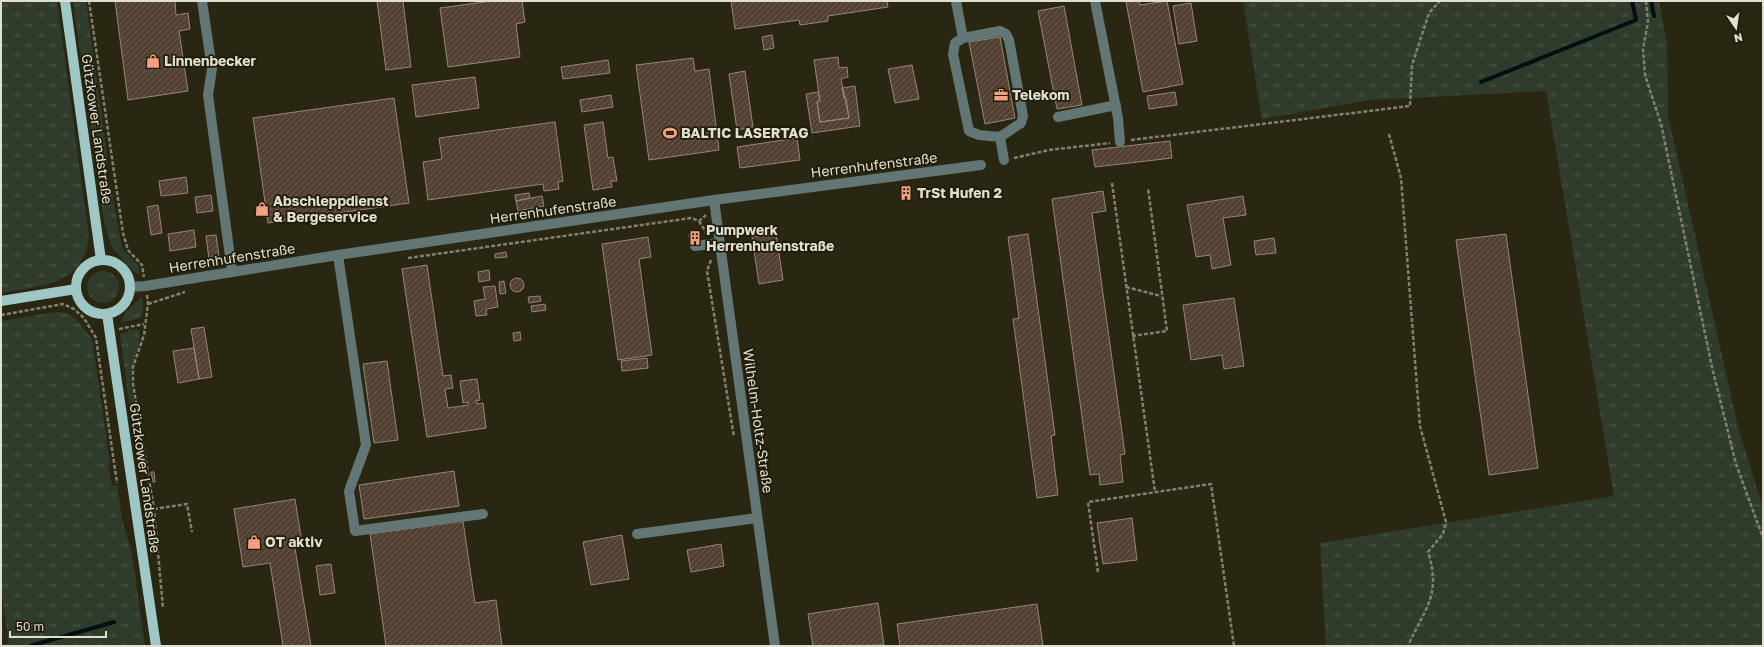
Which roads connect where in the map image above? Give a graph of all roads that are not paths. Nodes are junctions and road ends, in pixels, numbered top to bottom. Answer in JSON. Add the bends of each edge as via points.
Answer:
{"nodes":[{"id":1,"x":65,"y":1,"type":"edge"},
{"id":2,"x":202,"y":1,"type":"edge"},
{"id":3,"x":956,"y":1,"type":"edge"},
{"id":4,"x":1095,"y":1,"type":"edge"},
{"id":5,"x":963,"y":38,"type":"junction"},
{"id":6,"x":1116,"y":105,"type":"junction"},
{"id":7,"x":1058,"y":117,"type":"dead end"},
{"id":8,"x":1000,"y":137,"type":"junction"},
{"id":9,"x":1120,"y":142,"type":"road end"},
{"id":10,"x":1004,"y":160,"type":"road end"},
{"id":11,"x":981,"y":165,"type":"dead end"},
{"id":12,"x":714,"y":204,"type":"junction"},
{"id":13,"x":720,"y":243,"type":"junction"},
{"id":14,"x":695,"y":246,"type":"dead end"},
{"id":15,"x":338,"y":255,"type":"junction"},
{"id":16,"x":101,"y":260,"type":"junction"},
{"id":17,"x":232,"y":271,"type":"junction"},
{"id":18,"x":130,"y":287,"type":"junction"},
{"id":19,"x":76,"y":289,"type":"junction"},
{"id":20,"x":1,"y":301,"type":"edge"},
{"id":21,"x":107,"y":314,"type":"junction"},
{"id":22,"x":483,"y":514,"type":"dead end"},
{"id":23,"x":757,"y":518,"type":"junction"},
{"id":24,"x":637,"y":534,"type":"dead end"},
{"id":25,"x":156,"y":646,"type":"edge"},
{"id":26,"x":775,"y":646,"type":"edge"}],
"edges":[{"from":1,"to":16,"type":"main road","name":"Gützkower Landstraße"},
{"from":2,"to":17,"type":"street","via":[[212,68],[208,95]]},
{"from":3,"to":5,"type":"street"},
{"from":4,"to":6,"type":"street"},
{"from":5,"to":8,"type":"street","via":[[955,43],[953,54],[969,131],[979,135]]},
{"from":5,"to":8,"type":"street","via":[[1000,31],[1006,34],[1009,40],[1023,116],[1021,123]]},
{"from":6,"to":7,"type":"street"},
{"from":6,"to":9,"type":"street"},
{"from":8,"to":10,"type":"street"},
{"from":11,"to":12,"type":"street","name":"Herrenhufenstraße"},
{"from":12,"to":13,"type":"street","name":"Wilhelm-Holtz-Straße"},
{"from":12,"to":15,"type":"street","name":"Herrenhufenstraße"},
{"from":13,"to":14,"type":"street"},
{"from":13,"to":23,"type":"street","name":"Wilhelm-Holtz-Straße"},
{"from":15,"to":17,"type":"street","name":"Herrenhufenstraße"},
{"from":15,"to":22,"type":"street","via":[[366,445],[348,491],[355,531]]},
{"from":16,"to":18,"type":"main road","via":[[121,268],[126,273]]},
{"from":16,"to":19,"type":"main road","via":[[94,261],[82,269],[78,275]]},
{"from":17,"to":18,"type":"street","name":"Herrenhufenstraße"},
{"from":18,"to":21,"type":"main road","via":[[123,305]]},
{"from":19,"to":20,"type":"main road"},
{"from":19,"to":21,"type":"main road","via":[[77,296],[86,308]]},
{"from":21,"to":25,"type":"main road","name":"Gützkower Landstraße"},
{"from":23,"to":24,"type":"street"},
{"from":23,"to":26,"type":"street","name":"Wilhelm-Holtz-Straße"}]}
